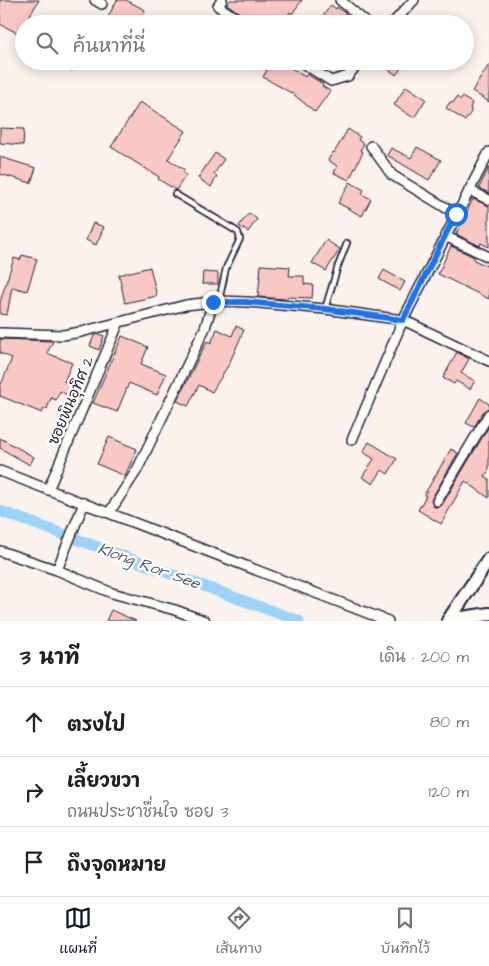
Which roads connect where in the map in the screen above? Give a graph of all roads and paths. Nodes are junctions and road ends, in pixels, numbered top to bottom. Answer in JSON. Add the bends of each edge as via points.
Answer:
{"nodes":[{"id":1,"x":222,"y":0,"type":"edge"},
{"id":2,"x":340,"y":0,"type":"edge"},
{"id":3,"x":414,"y":0,"type":"edge"},
{"id":4,"x":231,"y":15,"type":"edge"},
{"id":5,"x":358,"y":15,"type":"edge"},
{"id":6,"x":400,"y":15,"type":"edge"},
{"id":7,"x":313,"y":70,"type":"edge"},
{"id":8,"x":353,"y":70,"type":"edge"},
{"id":9,"x":370,"y":146,"type":"dead end"},
{"id":10,"x":489,"y":152,"type":"edge"},
{"id":11,"x":469,"y":190,"type":"junction"},
{"id":12,"x":175,"y":194,"type":"dead end"},
{"id":13,"x":489,"y":200,"type":"edge"},
{"id":14,"x":456,"y":214,"type":"junction"},
{"id":15,"x":445,"y":236,"type":"junction"},
{"id":16,"x":347,"y":244,"type":"dead end"},
{"id":17,"x":489,"y":257,"type":"edge"},
{"id":18,"x":216,"y":302,"type":"junction"},
{"id":19,"x":325,"y":309,"type":"junction"},
{"id":20,"x":403,"y":320,"type":"junction"},
{"id":21,"x":119,"y":322,"type":"junction"},
{"id":22,"x":0,"y":333,"type":"edge"},
{"id":23,"x":489,"y":361,"type":"edge"},
{"id":24,"x":489,"y":414,"type":"edge"},
{"id":25,"x":352,"y":440,"type":"dead end"},
{"id":26,"x":0,"y":471,"type":"edge"},
{"id":27,"x":48,"y":490,"type":"junction"},
{"id":28,"x":437,"y":501,"type":"dead end"},
{"id":29,"x":84,"y":504,"type":"junction"},
{"id":30,"x":110,"y":513,"type":"junction"},
{"id":31,"x":0,"y":551,"type":"edge"},
{"id":32,"x":489,"y":558,"type":"edge"},
{"id":33,"x":57,"y":570,"type":"junction"},
{"id":34,"x":489,"y":614,"type":"edge"},
{"id":35,"x":205,"y":621,"type":"edge"},
{"id":36,"x":388,"y":621,"type":"edge"},
{"id":37,"x":446,"y":621,"type":"edge"}],
"edges":[{"from":1,"to":4,"type":"street","via":[[218,6]]},
{"from":2,"to":5,"type":"street"},
{"from":3,"to":6,"type":"street"},
{"from":7,"to":8,"type":"street","via":[[331,82],[348,76]]},
{"from":9,"to":14,"type":"street","via":[[392,175]]},
{"from":10,"to":11,"type":"street"},
{"from":11,"to":13,"type":"street"},
{"from":11,"to":14,"type":"street"},
{"from":12,"to":18,"type":"lane","via":[[238,232],[240,239],[226,268]]},
{"from":14,"to":15,"type":"street"},
{"from":15,"to":17,"type":"street"},
{"from":15,"to":20,"type":"street"},
{"from":16,"to":19,"type":"lane"},
{"from":18,"to":19,"type":"street"},
{"from":18,"to":21,"type":"street","via":[[186,305]]},
{"from":18,"to":30,"type":"street","via":[[137,470]]},
{"from":19,"to":20,"type":"street"},
{"from":20,"to":23,"type":"street"},
{"from":20,"to":25,"type":"street"},
{"from":21,"to":22,"type":"street","via":[[62,335]]},
{"from":21,"to":27,"type":"street","name":"ซอยพินอุทิศ 2"},
{"from":24,"to":28,"type":"street"},
{"from":26,"to":27,"type":"street"},
{"from":27,"to":29,"type":"street"},
{"from":29,"to":30,"type":"street"},
{"from":29,"to":33,"type":"street"},
{"from":30,"to":36,"type":"street"},
{"from":31,"to":33,"type":"street"},
{"from":32,"to":37,"type":"street"},
{"from":33,"to":35,"type":"street","via":[[112,593]]},
{"from":34,"to":37,"type":"street"}]}
